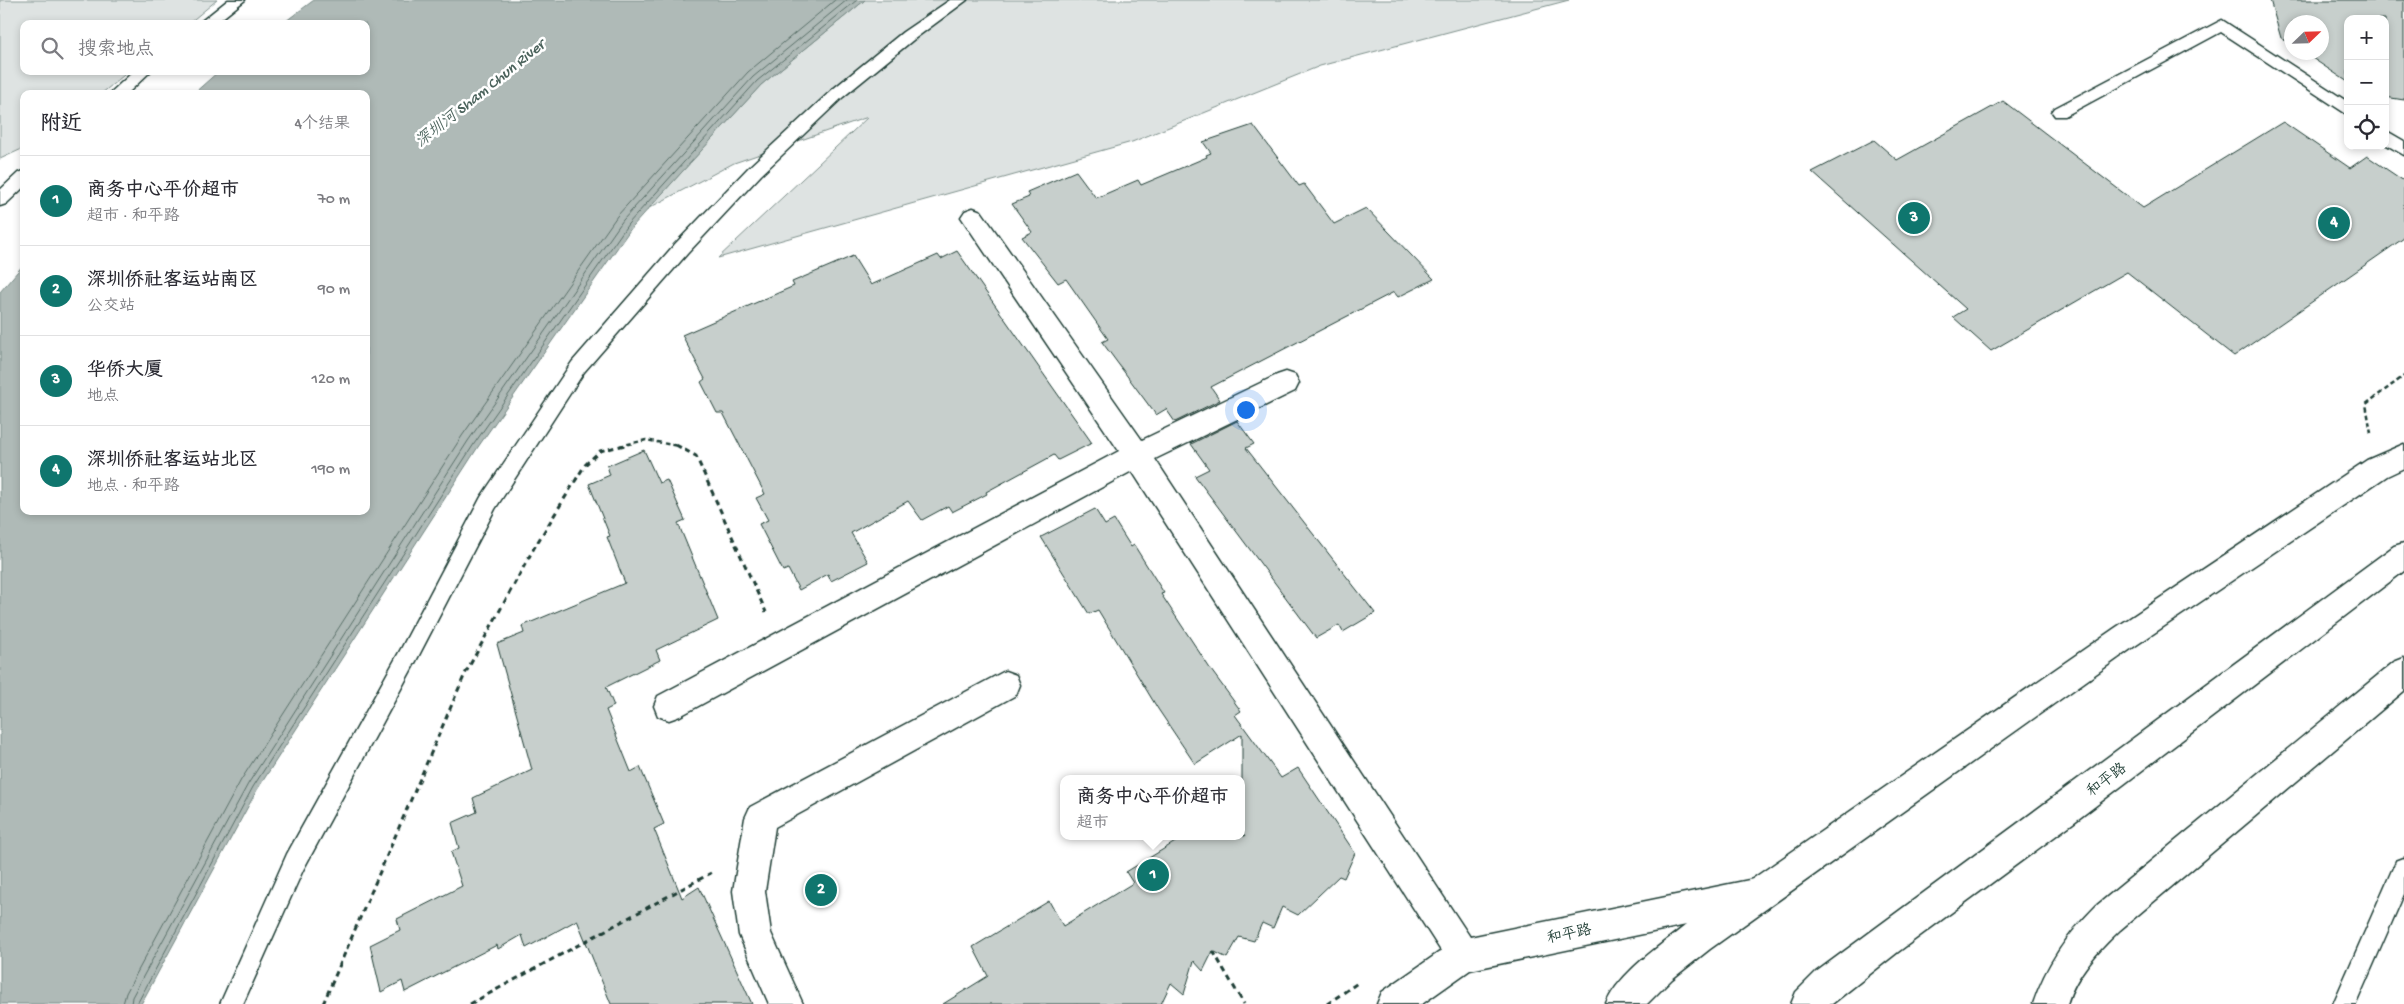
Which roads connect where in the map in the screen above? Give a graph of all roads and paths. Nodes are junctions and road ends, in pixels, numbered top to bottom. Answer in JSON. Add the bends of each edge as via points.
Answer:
{"nodes":[{"id":1,"x":238,"y":0,"type":"edge"},
{"id":2,"x":960,"y":0,"type":"edge"},
{"id":3,"x":210,"y":20,"type":"edge"},
{"id":4,"x":139,"y":75,"type":"edge"},
{"id":5,"x":122,"y":90,"type":"edge"},
{"id":6,"x":2344,"y":107,"type":"edge"},
{"id":7,"x":2060,"y":112,"type":"dead end"},
{"id":8,"x":2389,"y":139,"type":"edge"},
{"id":9,"x":2404,"y":149,"type":"edge"},
{"id":10,"x":20,"y":181,"type":"edge"},
{"id":11,"x":0,"y":200,"type":"edge"},
{"id":12,"x":973,"y":217,"type":"dead end"},
{"id":13,"x":2404,"y":376,"type":"edge"},
{"id":14,"x":1286,"y":383,"type":"dead end"},
{"id":15,"x":2366,"y":404,"type":"dead end"},
{"id":16,"x":1137,"y":455,"type":"junction"},
{"id":17,"x":2404,"y":455,"type":"edge"},
{"id":18,"x":2404,"y":555,"type":"edge"},
{"id":19,"x":782,"y":646,"type":"junction"},
{"id":20,"x":2404,"y":672,"type":"edge"},
{"id":21,"x":1005,"y":685,"type":"dead end"},
{"id":22,"x":669,"y":706,"type":"dead end"},
{"id":23,"x":756,"y":849,"type":"junction"},
{"id":24,"x":2404,"y":870,"type":"edge"},
{"id":25,"x":1758,"y":895,"type":"junction"},
{"id":26,"x":1214,"y":952,"type":"dead end"},
{"id":27,"x":1464,"y":955,"type":"junction"},
{"id":28,"x":1364,"y":979,"type":"dead end"},
{"id":29,"x":1415,"y":994,"type":"edge"},
{"id":30,"x":231,"y":1004,"type":"edge"},
{"id":31,"x":323,"y":1004,"type":"edge"},
{"id":32,"x":470,"y":1004,"type":"edge"},
{"id":33,"x":786,"y":1004,"type":"edge"},
{"id":34,"x":1244,"y":1004,"type":"edge"},
{"id":35,"x":1327,"y":1004,"type":"edge"},
{"id":36,"x":1394,"y":1004,"type":"edge"},
{"id":37,"x":1622,"y":1004,"type":"edge"},
{"id":38,"x":1808,"y":1004,"type":"edge"},
{"id":39,"x":2050,"y":1004,"type":"edge"},
{"id":40,"x":2344,"y":1004,"type":"edge"}],
"edges":[{"from":1,"to":3,"type":"lane"},
{"from":2,"to":30,"type":"lane","via":[[908,36],[838,93],[755,171],[681,249],[578,367],[488,503],[295,862]]},
{"from":4,"to":5,"type":"lane"},
{"from":6,"to":7,"type":"lane","via":[[2222,25]]},
{"from":8,"to":9,"type":"lane"},
{"from":10,"to":11,"type":"lane"},
{"from":12,"to":16,"type":"street"},
{"from":13,"to":15,"type":"path"},
{"from":14,"to":16,"type":"street"},
{"from":16,"to":19,"type":"street"},
{"from":16,"to":27,"type":"street"},
{"from":17,"to":25,"type":"street","via":[[2369,473],[2125,638]]},
{"from":18,"to":38,"type":"street","name":"和平路","via":[[1886,940],[1828,984]]},
{"from":19,"to":22,"type":"street"},
{"from":19,"to":31,"type":"path","via":[[696,456],[674,444],[646,440],[600,451],[585,465],[534,548],[464,674]]},
{"from":20,"to":39,"type":"street","via":[[2108,918],[2075,953]]},
{"from":21,"to":23,"type":"street","via":[[761,818]]},
{"from":23,"to":32,"type":"path"},
{"from":23,"to":33,"type":"street","via":[[749,891],[755,935]]},
{"from":24,"to":40,"type":"lane"},
{"from":25,"to":27,"type":"street","name":"和平路"},
{"from":25,"to":37,"type":"street","via":[[1672,957]]},
{"from":26,"to":34,"type":"path"},
{"from":27,"to":29,"type":"street","name":"和平路"},
{"from":28,"to":35,"type":"path"},
{"from":29,"to":36,"type":"street","name":"和平路"}]}
